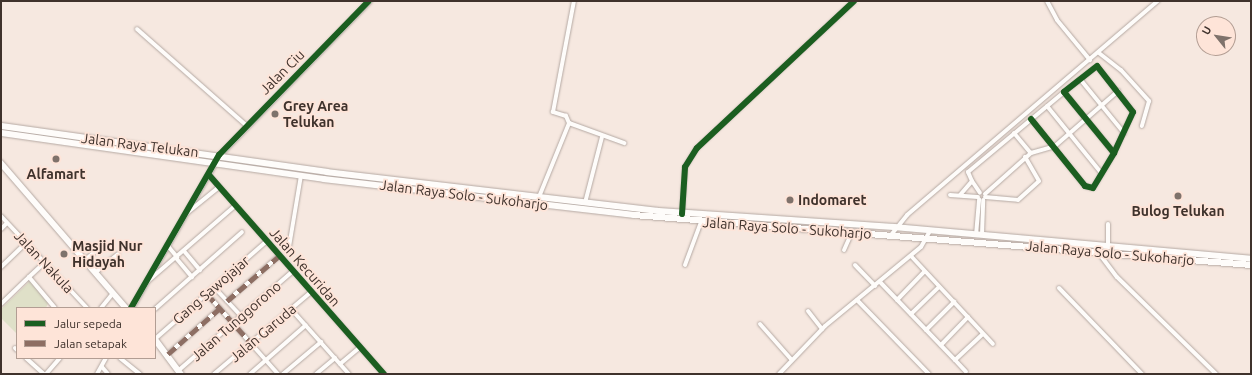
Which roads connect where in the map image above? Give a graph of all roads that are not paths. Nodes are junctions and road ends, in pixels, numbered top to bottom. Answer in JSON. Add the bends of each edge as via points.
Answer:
{"nodes":[{"id":1,"x":369,"y":1,"type":"edge"},
{"id":2,"x":574,"y":1,"type":"edge"},
{"id":3,"x":854,"y":1,"type":"edge"},
{"id":4,"x":1047,"y":1,"type":"edge"},
{"id":5,"x":1158,"y":1,"type":"edge"},
{"id":6,"x":137,"y":29,"type":"dead end"},
{"id":7,"x":1099,"y":53,"type":"junction"},
{"id":8,"x":1090,"y":60,"type":"junction"},
{"id":9,"x":1080,"y":79,"type":"junction"},
{"id":10,"x":1118,"y":91,"type":"junction"},
{"id":11,"x":1064,"y":92,"type":"junction"},
{"id":12,"x":1102,"y":105,"type":"junction"},
{"id":13,"x":1047,"y":106,"type":"junction"},
{"id":14,"x":1031,"y":119,"type":"junction"},
{"id":15,"x":1086,"y":119,"type":"junction"},
{"id":16,"x":569,"y":123,"type":"junction"},
{"id":17,"x":246,"y":125,"type":"junction"},
{"id":18,"x":1,"y":126,"type":"edge"},
{"id":19,"x":1142,"y":126,"type":"dead end"},
{"id":20,"x":1,"y":133,"type":"edge"},
{"id":21,"x":1014,"y":133,"type":"junction"},
{"id":22,"x":1070,"y":133,"type":"junction"},
{"id":23,"x":1124,"y":133,"type":"junction"},
{"id":24,"x":602,"y":137,"type":"junction"},
{"id":25,"x":624,"y":143,"type":"dead end"},
{"id":26,"x":1054,"y":146,"type":"junction"},
{"id":27,"x":1031,"y":153,"type":"junction"},
{"id":28,"x":1114,"y":153,"type":"junction"},
{"id":29,"x":219,"y":155,"type":"junction"},
{"id":30,"x":1025,"y":157,"type":"junction"},
{"id":31,"x":1,"y":163,"type":"edge"},
{"id":32,"x":214,"y":163,"type":"junction"},
{"id":33,"x":326,"y":172,"type":"joint"},
{"id":34,"x":1102,"y":174,"type":"junction"},
{"id":35,"x":209,"y":175,"type":"junction"},
{"id":36,"x":301,"y":176,"type":"junction"},
{"id":37,"x":361,"y":176,"type":"junction"},
{"id":38,"x":324,"y":179,"type":"joint"},
{"id":39,"x":972,"y":181,"type":"junction"},
{"id":40,"x":360,"y":183,"type":"junction"},
{"id":41,"x":219,"y":187,"type":"junction"},
{"id":42,"x":950,"y":195,"type":"dead end"},
{"id":43,"x":960,"y":195,"type":"junction"},
{"id":44,"x":539,"y":197,"type":"junction"},
{"id":45,"x":981,"y":197,"type":"junction"},
{"id":46,"x":585,"y":202,"type":"junction"},
{"id":47,"x":235,"y":206,"type":"junction"},
{"id":48,"x":186,"y":212,"type":"junction"},
{"id":49,"x":639,"y":212,"type":"junction"},
{"id":50,"x":657,"y":214,"type":"junction"},
{"id":51,"x":682,"y":214,"type":"junction"},
{"id":52,"x":1,"y":216,"type":"edge"},
{"id":53,"x":701,"y":222,"type":"junction"},
{"id":54,"x":7,"y":223,"type":"junction"},
{"id":55,"x":1108,"y":224,"type":"dead end"},
{"id":56,"x":894,"y":228,"type":"junction"},
{"id":57,"x":1,"y":229,"type":"edge"},
{"id":58,"x":852,"y":231,"type":"junction"},
{"id":59,"x":930,"y":231,"type":"junction"},
{"id":60,"x":242,"y":232,"type":"dead end"},
{"id":61,"x":891,"y":235,"type":"junction"},
{"id":62,"x":979,"y":235,"type":"junction"},
{"id":63,"x":928,"y":239,"type":"junction"},
{"id":64,"x":267,"y":241,"type":"junction"},
{"id":65,"x":26,"y":243,"type":"junction"},
{"id":66,"x":103,"y":244,"type":"dead end"},
{"id":67,"x":167,"y":245,"type":"junction"},
{"id":68,"x":289,"y":247,"type":"dead end"},
{"id":69,"x":844,"y":250,"type":"dead end"},
{"id":70,"x":1104,"y":250,"type":"junction"},
{"id":71,"x":1152,"y":250,"type":"junction"},
{"id":72,"x":184,"y":251,"type":"junction"},
{"id":73,"x":118,"y":254,"type":"dead end"},
{"id":74,"x":279,"y":256,"type":"junction"},
{"id":75,"x":910,"y":256,"type":"junction"},
{"id":76,"x":176,"y":257,"type":"junction"},
{"id":77,"x":1151,"y":258,"type":"junction"},
{"id":78,"x":1251,"y":259,"type":"edge"},
{"id":79,"x":85,"y":260,"type":"junction"},
{"id":80,"x":44,"y":262,"type":"junction"},
{"id":81,"x":685,"y":265,"type":"dead end"},
{"id":82,"x":855,"y":265,"type":"dead end"},
{"id":83,"x":1251,"y":265,"type":"edge"},
{"id":84,"x":1,"y":267,"type":"edge"},
{"id":85,"x":200,"y":270,"type":"junction"},
{"id":86,"x":293,"y":271,"type":"junction"},
{"id":87,"x":96,"y":272,"type":"junction"},
{"id":88,"x":924,"y":272,"type":"junction"},
{"id":89,"x":29,"y":276,"type":"junction"},
{"id":90,"x":192,"y":277,"type":"junction"},
{"id":91,"x":146,"y":282,"type":"junction"},
{"id":92,"x":880,"y":282,"type":"junction"},
{"id":93,"x":875,"y":286,"type":"junction"},
{"id":94,"x":214,"y":287,"type":"junction"},
{"id":95,"x":939,"y":287,"type":"junction"},
{"id":96,"x":1059,"y":288,"type":"dead end"},
{"id":97,"x":311,"y":292,"type":"junction"},
{"id":98,"x":114,"y":294,"type":"junction"},
{"id":99,"x":207,"y":294,"type":"junction"},
{"id":100,"x":857,"y":300,"type":"junction"},
{"id":101,"x":897,"y":300,"type":"junction"},
{"id":102,"x":228,"y":302,"type":"junction"},
{"id":103,"x":954,"y":302,"type":"junction"},
{"id":104,"x":1,"y":304,"type":"edge"},
{"id":105,"x":54,"y":307,"type":"edge"},
{"id":106,"x":86,"y":307,"type":"edge"},
{"id":107,"x":102,"y":307,"type":"edge"},
{"id":108,"x":125,"y":307,"type":"edge"},
{"id":109,"x":132,"y":307,"type":"edge"},
{"id":110,"x":156,"y":308,"type":"edge"},
{"id":111,"x":220,"y":308,"type":"junction"},
{"id":112,"x":291,"y":309,"type":"junction"},
{"id":113,"x":808,"y":311,"type":"dead end"},
{"id":114,"x":911,"y":314,"type":"junction"},
{"id":115,"x":241,"y":316,"type":"junction"},
{"id":116,"x":968,"y":318,"type":"junction"},
{"id":117,"x":233,"y":323,"type":"junction"},
{"id":118,"x":760,"y":324,"type":"dead end"},
{"id":119,"x":306,"y":326,"type":"junction"},
{"id":120,"x":822,"y":329,"type":"junction"},
{"id":121,"x":926,"y":330,"type":"junction"},
{"id":122,"x":983,"y":334,"type":"junction"},
{"id":123,"x":156,"y":338,"type":"edge"},
{"id":124,"x":156,"y":340,"type":"edge"},
{"id":125,"x":321,"y":342,"type":"junction"},
{"id":126,"x":251,"y":343,"type":"junction"},
{"id":127,"x":993,"y":344,"type":"dead end"},
{"id":128,"x":941,"y":345,"type":"junction"},
{"id":129,"x":360,"y":347,"type":"junction"},
{"id":130,"x":168,"y":354,"type":"junction"},
{"id":131,"x":335,"y":358,"type":"junction"},
{"id":132,"x":27,"y":359,"type":"edge"},
{"id":133,"x":58,"y":359,"type":"edge"},
{"id":134,"x":105,"y":359,"type":"edge"},
{"id":135,"x":121,"y":359,"type":"edge"},
{"id":136,"x":791,"y":359,"type":"junction"},
{"id":137,"x":266,"y":360,"type":"junction"},
{"id":138,"x":955,"y":360,"type":"junction"},
{"id":139,"x":340,"y":364,"type":"junction"},
{"id":140,"x":102,"y":367,"type":"junction"},
{"id":141,"x":180,"y":372,"type":"edge"},
{"id":142,"x":966,"y":372,"type":"dead end"},
{"id":143,"x":1214,"y":373,"type":"edge"},
{"id":144,"x":45,"y":374,"type":"edge"},
{"id":145,"x":97,"y":374,"type":"edge"},
{"id":146,"x":108,"y":374,"type":"edge"},
{"id":147,"x":140,"y":374,"type":"edge"},
{"id":148,"x":214,"y":374,"type":"edge"},
{"id":149,"x":250,"y":374,"type":"edge"},
{"id":150,"x":278,"y":374,"type":"edge"},
{"id":151,"x":283,"y":374,"type":"edge"},
{"id":152,"x":316,"y":374,"type":"edge"},
{"id":153,"x":348,"y":374,"type":"edge"},
{"id":154,"x":384,"y":374,"type":"edge"},
{"id":155,"x":779,"y":374,"type":"edge"},
{"id":156,"x":928,"y":374,"type":"edge"},
{"id":157,"x":1142,"y":374,"type":"edge"}],
"edges":[{"from":1,"to":17,"type":"street","name":"Jalan Ciu"},
{"from":2,"to":16,"type":"street","via":[[553,112],[566,116]]},
{"from":3,"to":51,"type":"street","via":[[698,148],[685,167]]},
{"from":4,"to":8,"type":"street","via":[[1057,20]]},
{"from":5,"to":7,"type":"street"},
{"from":6,"to":17,"type":"street"},
{"from":7,"to":8,"type":"street"},
{"from":7,"to":19,"type":"street","via":[[1121,70],[1149,101]]},
{"from":8,"to":56,"type":"street"},
{"from":9,"to":10,"type":"street","via":[[1097,66]]},
{"from":9,"to":11,"type":"street"},
{"from":9,"to":12,"type":"street"},
{"from":10,"to":12,"type":"street"},
{"from":10,"to":23,"type":"street","via":[[1134,112]]},
{"from":11,"to":13,"type":"street"},
{"from":11,"to":15,"type":"street"},
{"from":12,"to":15,"type":"street"},
{"from":12,"to":23,"type":"street"},
{"from":13,"to":14,"type":"street"},
{"from":13,"to":22,"type":"street"},
{"from":14,"to":21,"type":"street"},
{"from":14,"to":26,"type":"street"},
{"from":15,"to":22,"type":"street"},
{"from":15,"to":28,"type":"street"},
{"from":16,"to":24,"type":"street"},
{"from":16,"to":44,"type":"street"},
{"from":17,"to":29,"type":"street","name":"Jalan Ciu"},
{"from":18,"to":29,"type":"main road","name":"Jalan Raya Telukan"},
{"from":20,"to":32,"type":"main road","name":"Jalan Raya Telukan"},
{"from":21,"to":27,"type":"street"},
{"from":21,"to":39,"type":"street","via":[[968,172]]},
{"from":22,"to":26,"type":"street"},
{"from":22,"to":34,"type":"street"},
{"from":23,"to":28,"type":"street"},
{"from":24,"to":25,"type":"street"},
{"from":24,"to":46,"type":"street"},
{"from":26,"to":27,"type":"street"},
{"from":26,"to":34,"type":"street","via":[[1088,189],[1093,188]]},
{"from":27,"to":30,"type":"street"},
{"from":28,"to":34,"type":"street"},
{"from":29,"to":32,"type":"street","name":"Jalan Ciu"},
{"from":29,"to":33,"type":"main road","name":"Jalan Raya Telukan"},
{"from":30,"to":45,"type":"street"},
{"from":30,"to":45,"type":"street","via":[[1039,181],[1018,200]]},
{"from":31,"to":79,"type":"main road"},
{"from":32,"to":35,"type":"street","name":"Jalan Ciu"},
{"from":32,"to":36,"type":"main road","name":"Jalan Raya Telukan"},
{"from":33,"to":37,"type":"main road","name":"Jalan Raya Solo - Sukoharjo"},
{"from":35,"to":41,"type":"street","name":"Jalan Kecuridan"},
{"from":35,"to":48,"type":"street","name":"Jalan Ciu"},
{"from":36,"to":38,"type":"main road","name":"Jalan Raya Telukan"},
{"from":36,"to":68,"type":"street"},
{"from":37,"to":40,"type":"main road"},
{"from":37,"to":44,"type":"main road","name":"Jalan Raya Solo - Sukoharjo"},
{"from":38,"to":40,"type":"main road","name":"Jalan Raya Solo - Sukoharjo"},
{"from":39,"to":43,"type":"street"},
{"from":39,"to":45,"type":"street"},
{"from":40,"to":49,"type":"main road","name":"Jalan Raya Solo - Sukoharjo"},
{"from":41,"to":47,"type":"street","name":"Jalan Kecuridan"},
{"from":41,"to":48,"type":"street"},
{"from":42,"to":43,"type":"street"},
{"from":43,"to":45,"type":"street"},
{"from":44,"to":46,"type":"main road","name":"Jalan Raya Solo - Sukoharjo"},
{"from":45,"to":62,"type":"street"},
{"from":46,"to":49,"type":"main road","name":"Jalan Raya Solo - Sukoharjo"},
{"from":47,"to":64,"type":"street","name":"Jalan Kecuridan"},
{"from":47,"to":72,"type":"street"},
{"from":48,"to":67,"type":"street","name":"Jalan Ciu"},
{"from":49,"to":50,"type":"main road","name":"Jalan Raya Solo - Sukoharjo"},
{"from":50,"to":51,"type":"main road","name":"Jalan Raya Solo - Sukoharjo"},
{"from":50,"to":53,"type":"main road","name":"Jalan Raya Solo - Sukoharjo"},
{"from":51,"to":56,"type":"main road","name":"Jalan Raya Solo - Sukoharjo"},
{"from":52,"to":54,"type":"street","name":"Jalan Nakula"},
{"from":53,"to":58,"type":"main road","name":"Jalan Raya Solo - Sukoharjo"},
{"from":53,"to":81,"type":"street"},
{"from":54,"to":57,"type":"street"},
{"from":54,"to":65,"type":"street","name":"Jalan Nakula"},
{"from":55,"to":70,"type":"street"},
{"from":56,"to":59,"type":"main road","name":"Jalan Raya Solo - Sukoharjo"},
{"from":56,"to":61,"type":"street"},
{"from":58,"to":61,"type":"main road","name":"Jalan Raya Solo - Sukoharjo"},
{"from":58,"to":69,"type":"street"},
{"from":59,"to":62,"type":"main road","name":"Jalan Raya Solo - Sukoharjo"},
{"from":59,"to":63,"type":"street"},
{"from":60,"to":85,"type":"street"},
{"from":61,"to":63,"type":"main road","name":"Jalan Raya Solo - Sukoharjo"},
{"from":62,"to":70,"type":"main road","name":"Jalan Raya Solo - Sukoharjo"},
{"from":63,"to":70,"type":"main road","name":"Jalan Raya Solo - Sukoharjo"},
{"from":63,"to":75,"type":"street"},
{"from":64,"to":74,"type":"street","name":"Jalan Kecuridan"},
{"from":64,"to":94,"type":"street","name":"Gang Sawojajar"},
{"from":65,"to":80,"type":"street","name":"Jalan Nakula"},
{"from":65,"to":84,"type":"street"},
{"from":66,"to":79,"type":"street"},
{"from":67,"to":76,"type":"street"},
{"from":67,"to":91,"type":"street","name":"Jalan Ciu"},
{"from":70,"to":71,"type":"main road","name":"Jalan Raya Solo - Sukoharjo"},
{"from":70,"to":77,"type":"main road","name":"Jalan Raya Solo - Sukoharjo"},
{"from":70,"to":143,"type":"street","via":[[1116,277]]},
{"from":71,"to":77,"type":"main road"},
{"from":71,"to":78,"type":"main road","name":"Jalan Raya Solo - Sukoharjo"},
{"from":72,"to":76,"type":"street"},
{"from":72,"to":85,"type":"street"},
{"from":73,"to":87,"type":"street"},
{"from":74,"to":86,"type":"street","name":"Jalan Kecuridan"},
{"from":74,"to":102,"type":"street"},
{"from":75,"to":88,"type":"street"},
{"from":75,"to":92,"type":"street"},
{"from":76,"to":90,"type":"street"},
{"from":76,"to":91,"type":"street"},
{"from":77,"to":83,"type":"main road","name":"Jalan Raya Solo - Sukoharjo"},
{"from":79,"to":87,"type":"main road"},
{"from":80,"to":89,"type":"street"},
{"from":80,"to":106,"type":"street","name":"Jalan Nakula"},
{"from":82,"to":93,"type":"street"},
{"from":85,"to":90,"type":"street"},
{"from":86,"to":97,"type":"street","name":"Jalan Kecuridan"},
{"from":86,"to":115,"type":"street","name":"Jalan Tunggorono"},
{"from":87,"to":98,"type":"main road"},
{"from":88,"to":95,"type":"street"},
{"from":88,"to":101,"type":"street"},
{"from":89,"to":104,"type":"street"},
{"from":89,"to":105,"type":"street"},
{"from":90,"to":110,"type":"street"},
{"from":91,"to":109,"type":"street","name":"Jalan Ciu"},
{"from":92,"to":93,"type":"street"},
{"from":92,"to":101,"type":"street"},
{"from":93,"to":100,"type":"street"},
{"from":94,"to":99,"type":"street","name":"Gang Sawojajar"},
{"from":94,"to":102,"type":"street"},
{"from":95,"to":103,"type":"street"},
{"from":95,"to":114,"type":"street"},
{"from":96,"to":157,"type":"street"},
{"from":97,"to":112,"type":"street","name":"Jalan Garuda"},
{"from":97,"to":129,"type":"street","name":"Jalan Kecuridan"},
{"from":98,"to":107,"type":"street"},
{"from":98,"to":108,"type":"main road"},
{"from":99,"to":111,"type":"street"},
{"from":99,"to":123,"type":"street","name":"Gang Sawojajar"},
{"from":100,"to":120,"type":"street"},
{"from":100,"to":156,"type":"street"},
{"from":101,"to":114,"type":"street"},
{"from":102,"to":115,"type":"street"},
{"from":103,"to":116,"type":"street"},
{"from":103,"to":121,"type":"street"},
{"from":111,"to":117,"type":"street"},
{"from":111,"to":130,"type":"street"},
{"from":112,"to":119,"type":"street"},
{"from":112,"to":126,"type":"street","name":"Jalan Garuda"},
{"from":113,"to":120,"type":"street"},
{"from":114,"to":121,"type":"street"},
{"from":115,"to":117,"type":"street","name":"Jalan Tunggorono"},
{"from":116,"to":122,"type":"street"},
{"from":116,"to":128,"type":"street"},
{"from":117,"to":126,"type":"street"},
{"from":117,"to":141,"type":"street","name":"Jalan Tunggorono"},
{"from":118,"to":136,"type":"street"},
{"from":119,"to":125,"type":"street"},
{"from":119,"to":137,"type":"street"},
{"from":120,"to":136,"type":"street"},
{"from":121,"to":128,"type":"street"},
{"from":122,"to":127,"type":"street"},
{"from":122,"to":138,"type":"street"},
{"from":124,"to":130,"type":"main road"},
{"from":125,"to":131,"type":"street"},
{"from":125,"to":151,"type":"street"},
{"from":126,"to":137,"type":"street"},
{"from":126,"to":148,"type":"street","name":"Jalan Garuda"},
{"from":128,"to":138,"type":"street"},
{"from":129,"to":139,"type":"street"},
{"from":129,"to":154,"type":"street","name":"Jalan Kecuridan"},
{"from":130,"to":141,"type":"main road"},
{"from":131,"to":139,"type":"street"},
{"from":131,"to":152,"type":"street"},
{"from":132,"to":144,"type":"street"},
{"from":133,"to":144,"type":"street"},
{"from":134,"to":140,"type":"street"},
{"from":135,"to":147,"type":"street"},
{"from":136,"to":155,"type":"street"},
{"from":137,"to":149,"type":"street"},
{"from":137,"to":150,"type":"street"},
{"from":138,"to":142,"type":"street"},
{"from":139,"to":153,"type":"street"},
{"from":140,"to":145,"type":"street"},
{"from":140,"to":146,"type":"street"}]}
